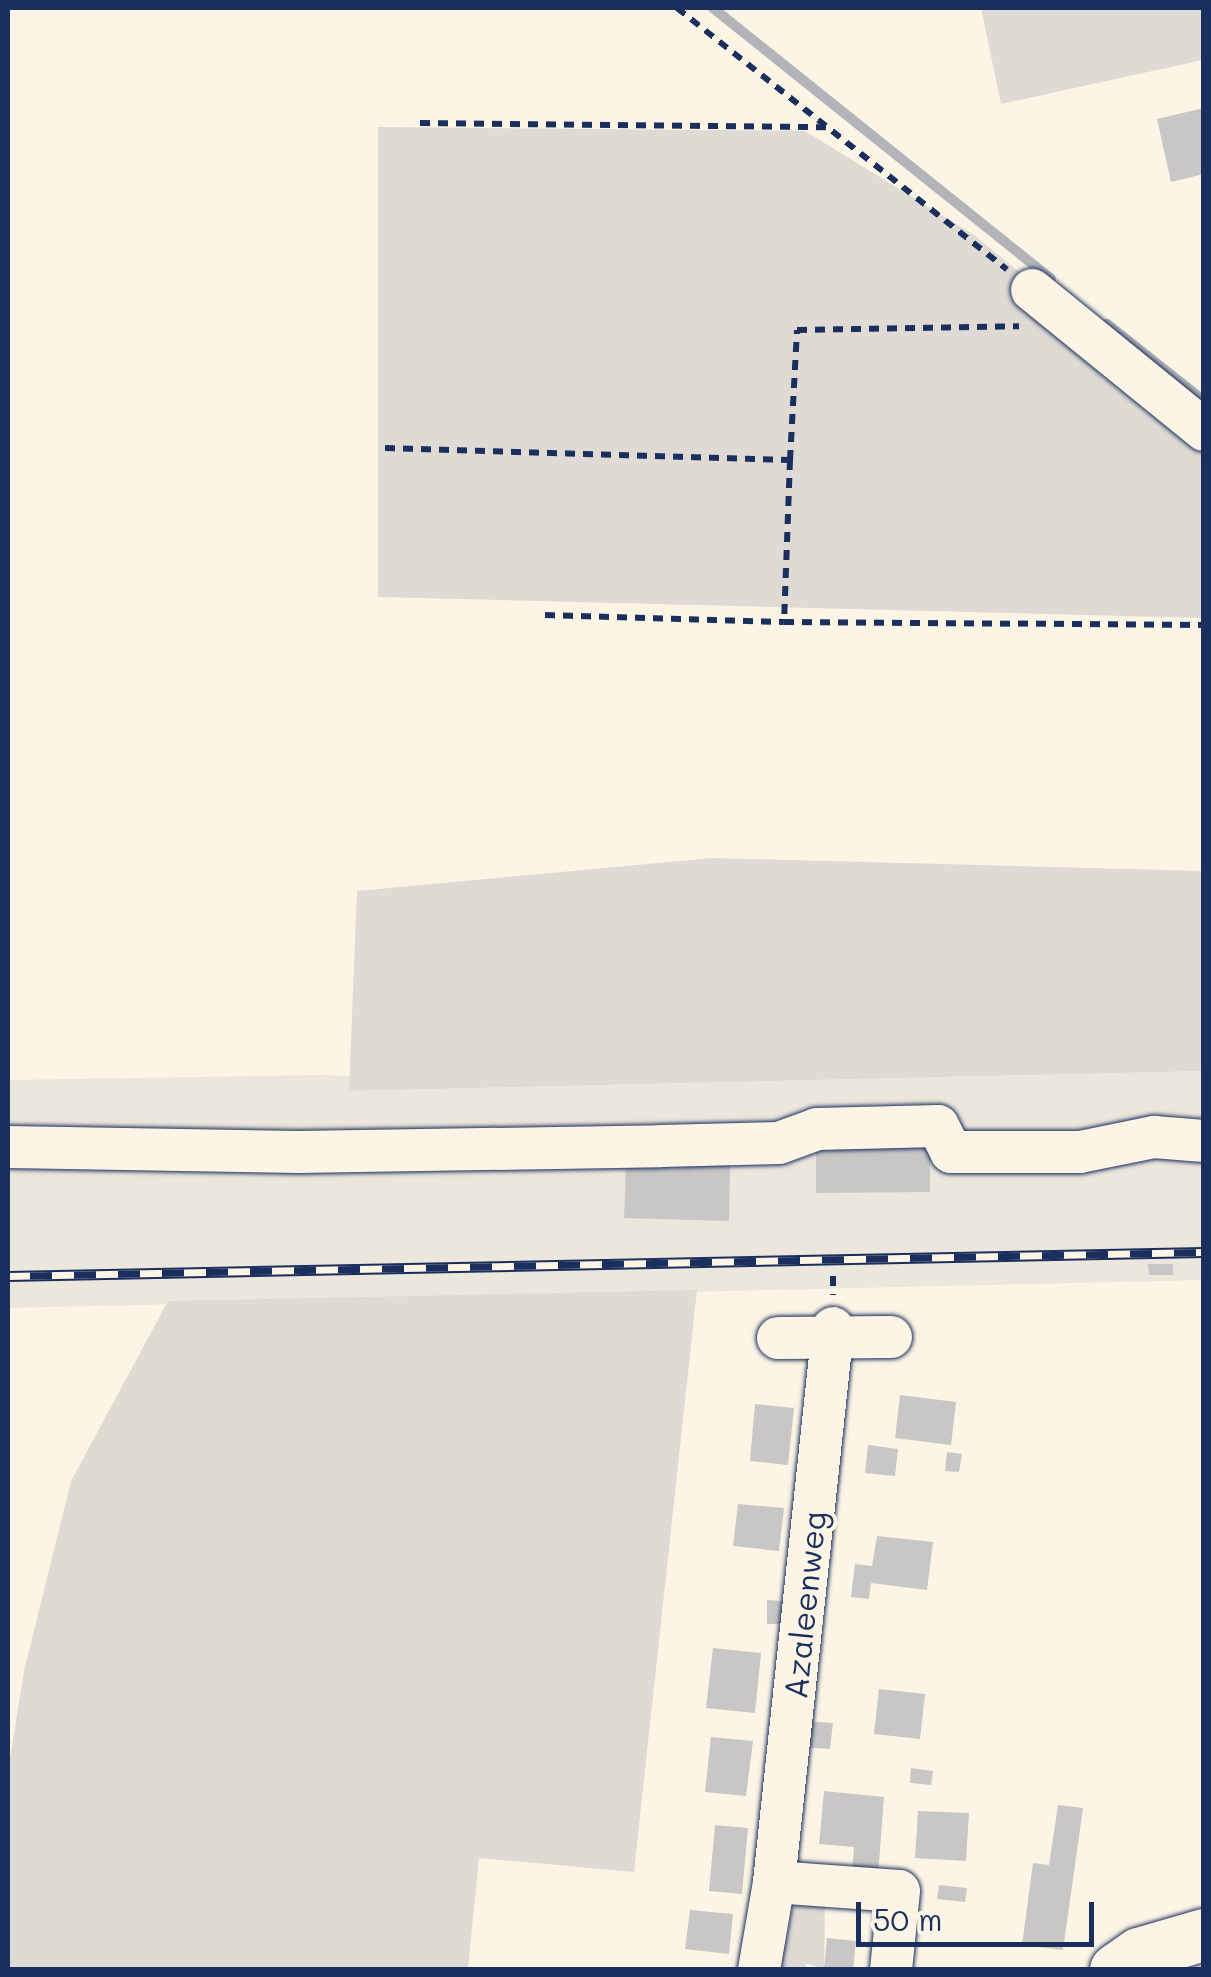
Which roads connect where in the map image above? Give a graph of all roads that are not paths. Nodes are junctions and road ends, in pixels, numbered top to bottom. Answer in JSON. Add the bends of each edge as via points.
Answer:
{"nodes":[{"id":1,"x":1032,"y":290,"type":"road end"},
{"id":2,"x":1204,"y":430,"type":"edge"},
{"id":3,"x":1204,"y":1141,"type":"edge"},
{"id":4,"x":8,"y":1147,"type":"edge"},
{"id":5,"x":832,"y":1334,"type":"junction"},
{"id":6,"x":891,"y":1337,"type":"dead end"},
{"id":7,"x":778,"y":1338,"type":"dead end"},
{"id":8,"x":774,"y":1882,"type":"junction"},
{"id":9,"x":1204,"y":1936,"type":"edge"},
{"id":10,"x":759,"y":1970,"type":"edge"},
{"id":11,"x":891,"y":1970,"type":"edge"},
{"id":12,"x":1116,"y":1970,"type":"edge"}],
"edges":[{"from":1,"to":2,"type":"street"},
{"from":3,"to":4,"type":"street","via":[[1154,1137],[1080,1152],[950,1152],[938,1126],[817,1129],[779,1143],[661,1146],[298,1152]]},
{"from":5,"to":6,"type":"street"},
{"from":5,"to":7,"type":"street"},
{"from":5,"to":8,"type":"street","name":"Azaleenweg"},
{"from":8,"to":10,"type":"street","name":"Azaleenweg"},
{"from":8,"to":11,"type":"street","via":[[899,1891]]},
{"from":9,"to":12,"type":"main road","via":[[1139,1954]]}]}
